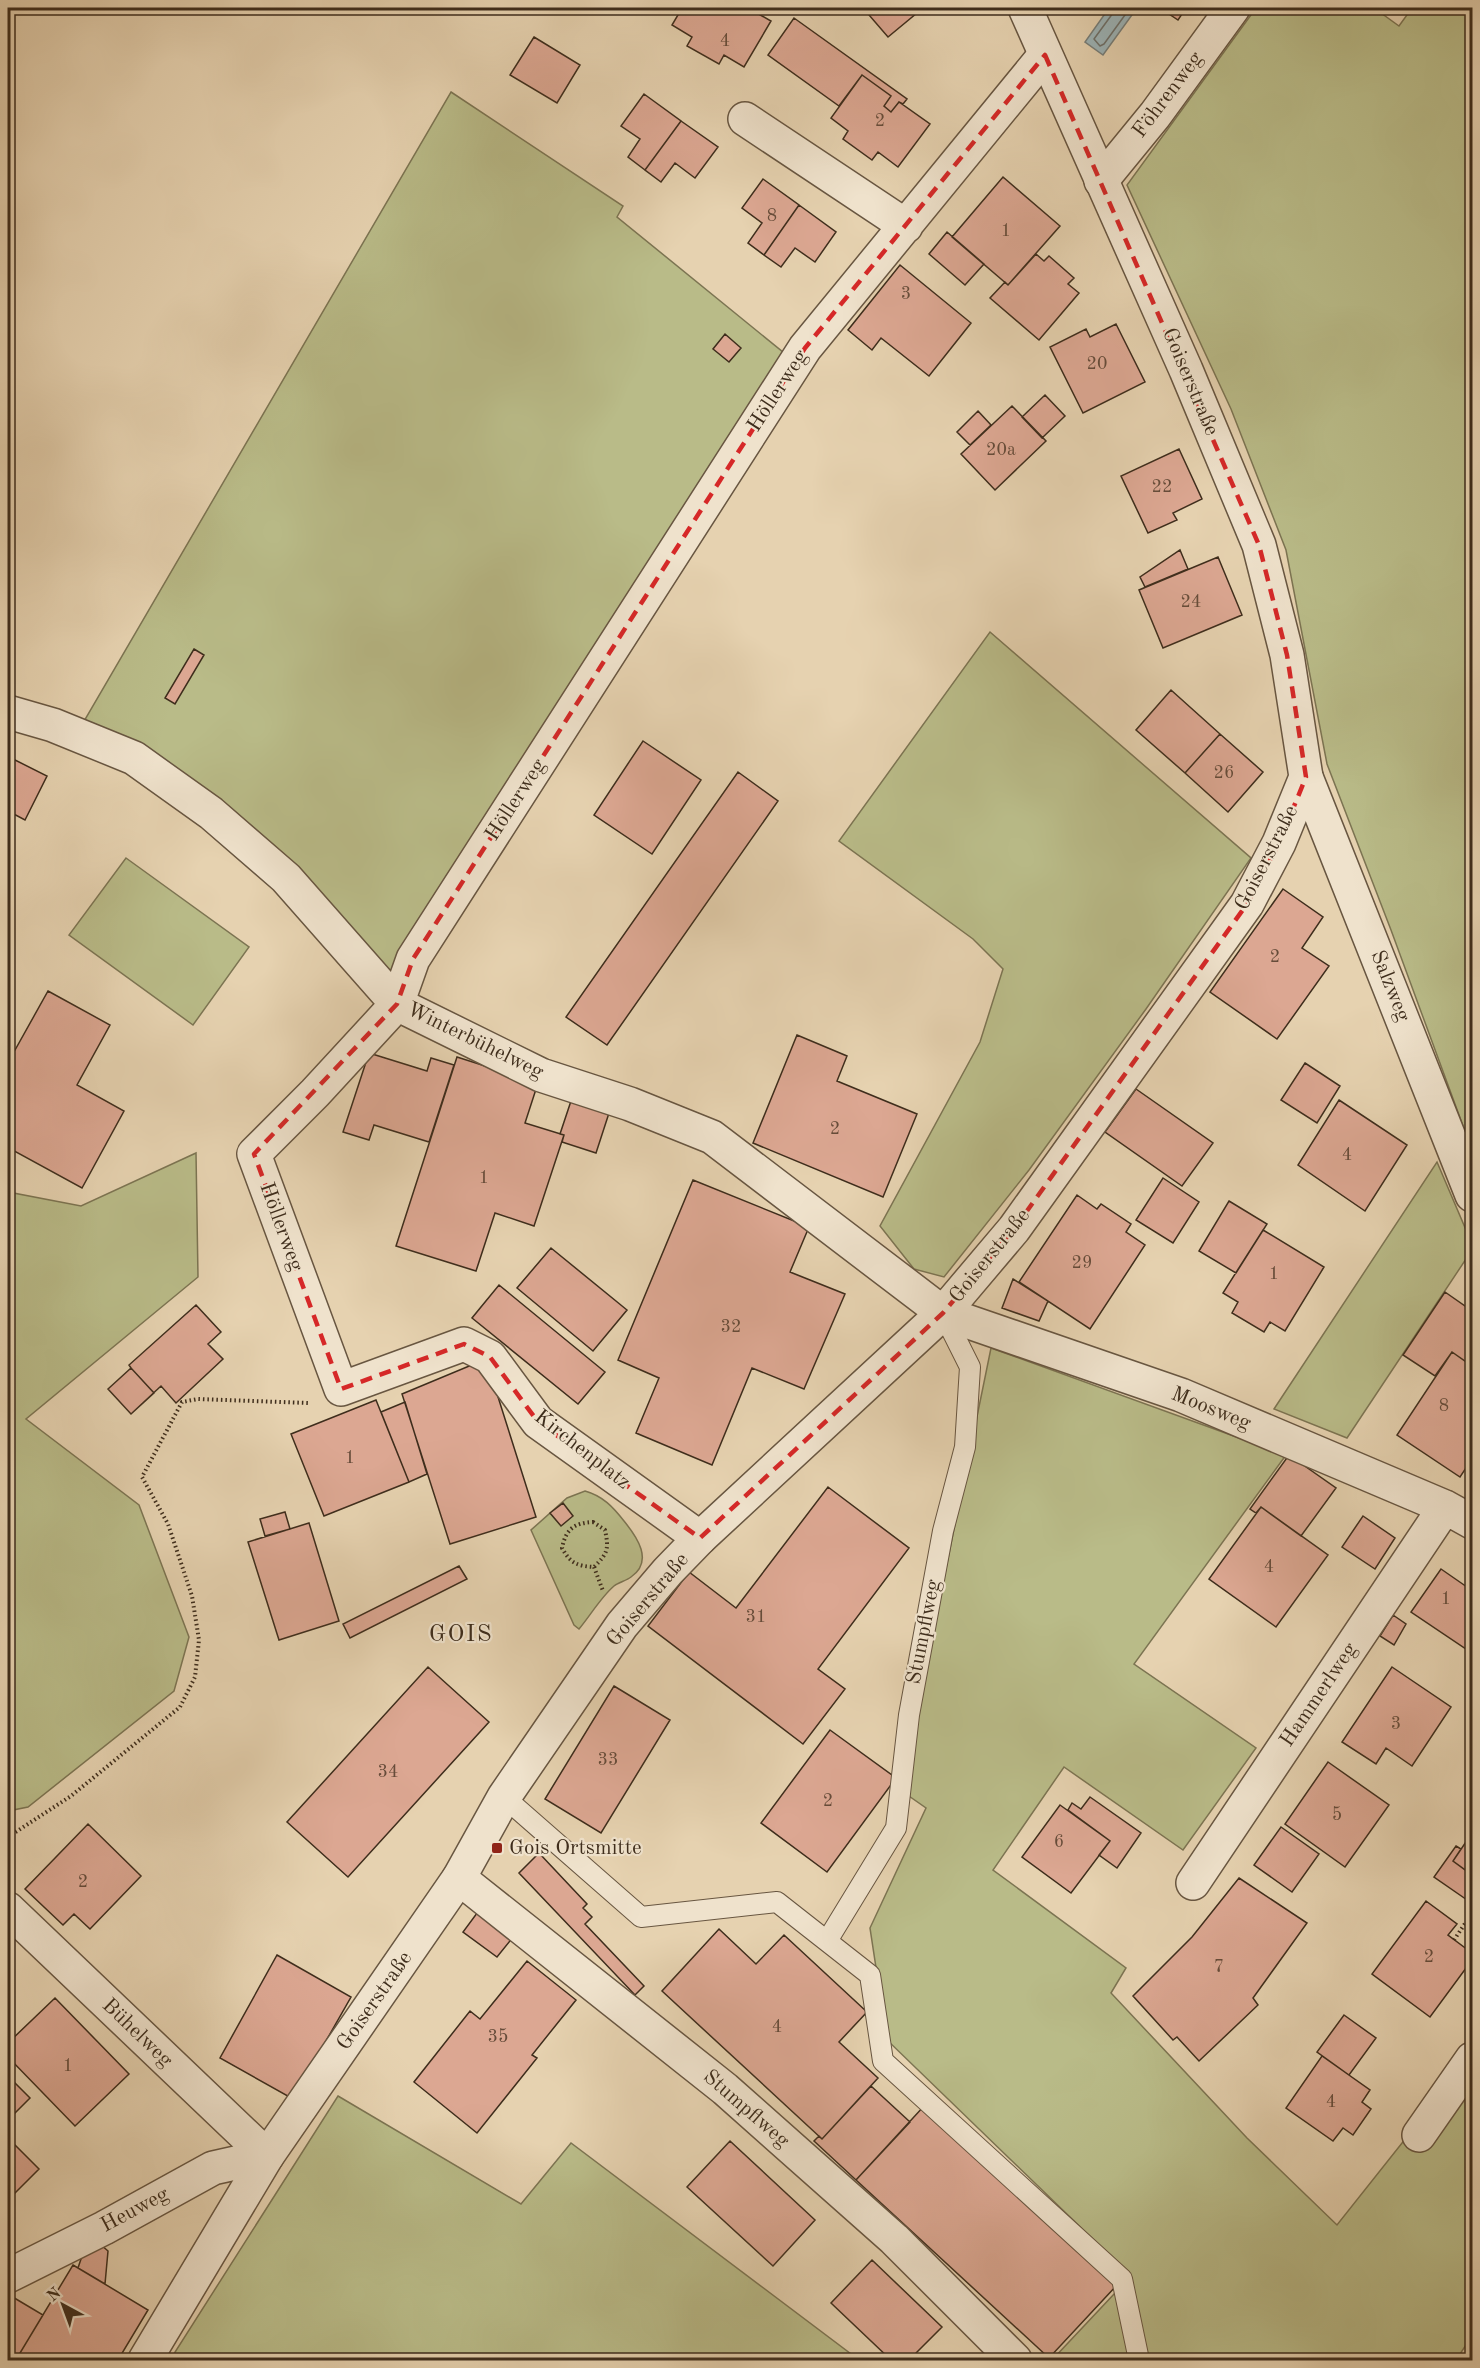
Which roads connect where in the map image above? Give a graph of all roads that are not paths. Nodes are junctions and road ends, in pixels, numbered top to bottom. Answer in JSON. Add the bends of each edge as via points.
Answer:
{"nodes":[{"id":1,"x":1025,"y":8,"type":"edge"},
{"id":2,"x":1233,"y":8,"type":"edge"},
{"id":3,"x":1045,"y":55,"type":"junction"},
{"id":4,"x":745,"y":119,"type":"dead end"},
{"id":5,"x":1101,"y":181,"type":"junction"},
{"id":6,"x":906,"y":226,"type":"junction"},
{"id":7,"x":8,"y":712,"type":"edge"},
{"id":8,"x":1305,"y":777,"type":"junction"},
{"id":9,"x":397,"y":1004,"type":"junction"},
{"id":10,"x":1473,"y":1195,"type":"edge"},
{"id":11,"x":943,"y":1313,"type":"junction"},
{"id":12,"x":341,"y":1389,"type":"joint"},
{"id":13,"x":1459,"y":1515,"type":"edge"},
{"id":14,"x":700,"y":1538,"type":"junction"},
{"id":15,"x":504,"y":1797,"type":"junction"},
{"id":16,"x":459,"y":1878,"type":"junction"},
{"id":17,"x":1193,"y":1883,"type":"dead end"},
{"id":18,"x":8,"y":1909,"type":"edge"},
{"id":19,"x":827,"y":1941,"type":"junction"},
{"id":20,"x":1473,"y":2059,"type":"edge"},
{"id":21,"x":1419,"y":2135,"type":"dead end"},
{"id":22,"x":267,"y":2157,"type":"junction"},
{"id":23,"x":8,"y":2276,"type":"edge"},
{"id":24,"x":145,"y":2361,"type":"edge"},
{"id":25,"x":1015,"y":2361,"type":"edge"},
{"id":26,"x":1139,"y":2361,"type":"edge"}],
"edges":[{"from":1,"to":3,"type":"street","name":"Goiserstraße"},
{"from":2,"to":5,"type":"street","name":"Föhrenweg"},
{"from":3,"to":5,"type":"street","name":"Goiserstraße"},
{"from":3,"to":6,"type":"street","name":"Höllerweg"},
{"from":4,"to":6,"type":"street"},
{"from":5,"to":8,"type":"street","name":"Goiserstraße","via":[[1259,544],[1287,655]]},
{"from":6,"to":9,"type":"street","name":"Höllerweg","via":[[805,348],[413,959]]},
{"from":7,"to":9,"type":"street","name":"Winterbühelweg","via":[[134,758],[211,813],[286,878]]},
{"from":8,"to":10,"type":"street","name":"Salzweg"},
{"from":8,"to":11,"type":"street","name":"Goiserstraße","via":[[1279,843],[1247,904],[1014,1229]]},
{"from":9,"to":11,"type":"street","name":"Winterbühelweg","via":[[541,1075],[630,1104],[712,1137]]},
{"from":9,"to":12,"type":"street","name":"Höllerweg","via":[[254,1154]]},
{"from":11,"to":13,"type":"street","name":"Moosweg","via":[[1181,1395]]},
{"from":11,"to":14,"type":"street","name":"Goiserstraße"},
{"from":11,"to":19,"type":"lane","name":"Stumpflweg","via":[[970,1366],[965,1447],[943,1531],[909,1714],[896,1828]]},
{"from":12,"to":14,"type":"street","name":"Kirchenplatz","via":[[464,1344],[490,1357],[538,1422]]},
{"from":13,"to":17,"type":"street","name":"Hammerlweg"},
{"from":14,"to":15,"type":"street","name":"Goiserstraße","via":[[622,1625]]},
{"from":15,"to":16,"type":"street","name":"Goiserstraße"},
{"from":15,"to":19,"type":"lane","via":[[642,1917],[777,1902]]},
{"from":16,"to":22,"type":"street","name":"Goiserstraße"},
{"from":16,"to":25,"type":"street","name":"Stumpflweg","via":[[734,2097],[894,2239]]},
{"from":18,"to":22,"type":"street","name":"Bühelweg"},
{"from":19,"to":26,"type":"lane","via":[[870,1975],[883,2061],[1122,2279]]},
{"from":20,"to":21,"type":"street"},
{"from":22,"to":23,"type":"street","name":"Heuweg","via":[[213,2168]]},
{"from":22,"to":24,"type":"street","name":"Goiserstraße"}]}
